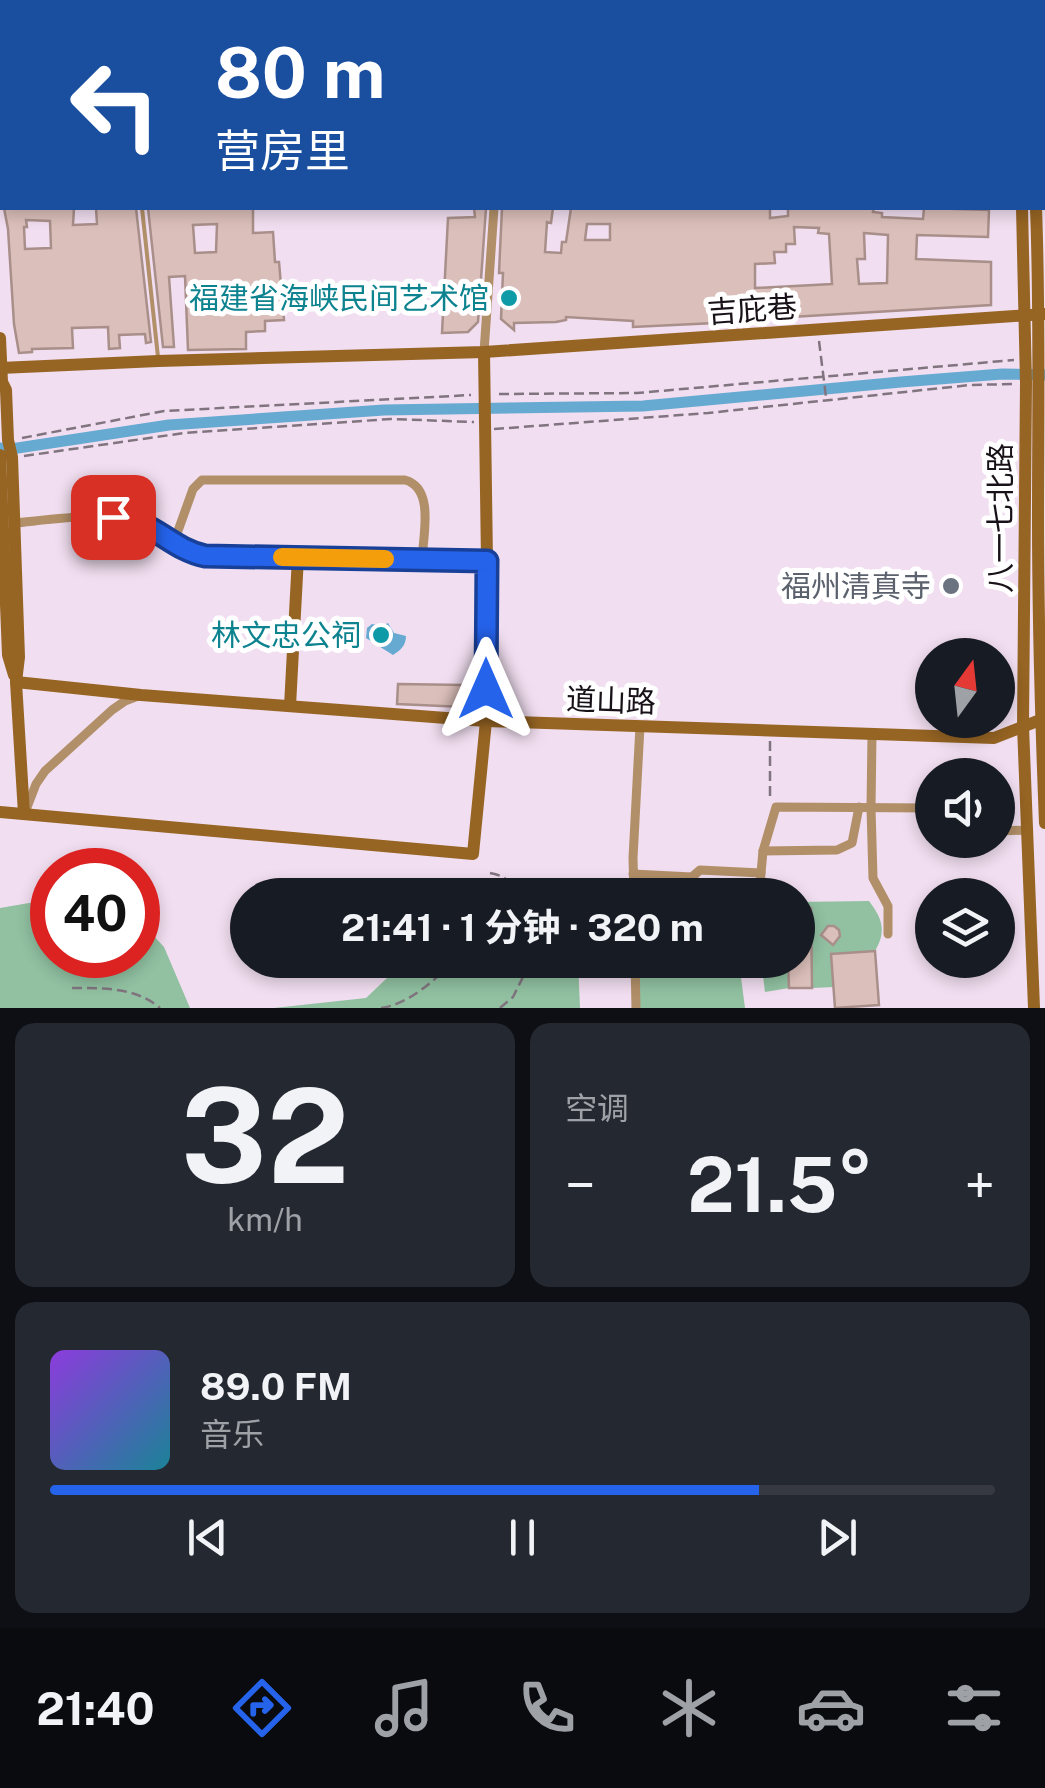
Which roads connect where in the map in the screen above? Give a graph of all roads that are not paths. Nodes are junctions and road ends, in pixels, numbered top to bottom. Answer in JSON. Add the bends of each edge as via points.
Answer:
{"nodes":[{"id":1,"x":142,"y":210,"type":"edge"},
{"id":2,"x":494,"y":210,"type":"edge"},
{"id":3,"x":1022,"y":210,"type":"edge"},
{"id":4,"x":1036,"y":210,"type":"edge"},
{"id":5,"x":1042,"y":314,"type":"edge"},
{"id":6,"x":1025,"y":316,"type":"junction"},
{"id":7,"x":0,"y":338,"type":"edge"},
{"id":8,"x":1032,"y":343,"type":"junction"},
{"id":9,"x":484,"y":352,"type":"junction"},
{"id":10,"x":158,"y":361,"type":"junction"},
{"id":11,"x":1,"y":376,"type":"edge"},
{"id":12,"x":1030,"y":393,"type":"junction"},
{"id":13,"x":4,"y":457,"type":"edge"},
{"id":14,"x":1,"y":493,"type":"edge"},
{"id":15,"x":15,"y":523,"type":"junction"},
{"id":16,"x":174,"y":542,"type":"junction"},
{"id":17,"x":298,"y":557,"type":"junction"},
{"id":18,"x":422,"y":560,"type":"junction"},
{"id":19,"x":487,"y":561,"type":"junction"},
{"id":20,"x":16,"y":682,"type":"junction"},
{"id":21,"x":141,"y":695,"type":"junction"},
{"id":22,"x":290,"y":706,"type":"junction"},
{"id":23,"x":1043,"y":718,"type":"edge"},
{"id":24,"x":486,"y":721,"type":"junction"},
{"id":25,"x":640,"y":726,"type":"junction"},
{"id":26,"x":1024,"y":726,"type":"junction"},
{"id":27,"x":872,"y":734,"type":"junction"},
{"id":28,"x":858,"y":807,"type":"junction"},
{"id":29,"x":870,"y":808,"type":"junction"},
{"id":30,"x":915,"y":808,"type":"edge"},
{"id":31,"x":0,"y":812,"type":"edge"},
{"id":32,"x":24,"y":814,"type":"junction"},
{"id":33,"x":1045,"y":823,"type":"edge"},
{"id":34,"x":1015,"y":830,"type":"edge"},
{"id":35,"x":1028,"y":830,"type":"junction"},
{"id":36,"x":763,"y":851,"type":"junction"},
{"id":37,"x":761,"y":873,"type":"junction"},
{"id":38,"x":633,"y":874,"type":"junction"},
{"id":39,"x":692,"y":877,"type":"joint"},
{"id":40,"x":633,"y":878,"type":"edge"},
{"id":41,"x":761,"y":878,"type":"edge"},
{"id":42,"x":888,"y":934,"type":"dead end"},
{"id":43,"x":635,"y":978,"type":"edge"},
{"id":44,"x":636,"y":1008,"type":"edge"},
{"id":45,"x":1034,"y":1008,"type":"edge"}],
"edges":[{"from":1,"to":10,"type":"lane"},
{"from":2,"to":9,"type":"street"},
{"from":3,"to":6,"type":"street","name":"八一七北路"},
{"from":4,"to":5,"type":"street","name":"八一七北路"},
{"from":5,"to":6,"type":"street","name":"吉庇巷"},
{"from":5,"to":8,"type":"street","name":"八一七北路"},
{"from":6,"to":8,"type":"street","name":"八一七北路"},
{"from":6,"to":9,"type":"street","name":"吉庇巷"},
{"from":7,"to":11,"type":"street"},
{"from":8,"to":12,"type":"street","name":"八一七北路"},
{"from":8,"to":12,"type":"street","name":"八一七北路","via":[[1026,360]]},
{"from":9,"to":10,"type":"street","name":"吉庇巷"},
{"from":9,"to":19,"type":"street"},
{"from":10,"to":11,"type":"street","name":"吉庇巷"},
{"from":11,"to":13,"type":"street"},
{"from":12,"to":23,"type":"street"},
{"from":12,"to":26,"type":"street","name":"八一七北路"},
{"from":13,"to":14,"type":"street"},
{"from":13,"to":15,"type":"street"},
{"from":14,"to":20,"type":"street","via":[[8,655]]},
{"from":15,"to":16,"type":"street","via":[[122,518]]},
{"from":15,"to":20,"type":"street"},
{"from":16,"to":17,"type":"street","via":[[205,556]]},
{"from":16,"to":18,"type":"street","via":[[192,488],[202,480],[405,480],[417,484],[424,500]]},
{"from":17,"to":18,"type":"street"},
{"from":17,"to":22,"type":"street"},
{"from":18,"to":19,"type":"street"},
{"from":19,"to":24,"type":"street"},
{"from":20,"to":21,"type":"street","name":"道山路"},
{"from":20,"to":32,"type":"street"},
{"from":21,"to":22,"type":"street","name":"道山路"},
{"from":21,"to":32,"type":"street","via":[[112,710],[45,771]]},
{"from":22,"to":24,"type":"street","name":"道山路"},
{"from":23,"to":26,"type":"street","name":"道山路"},
{"from":23,"to":33,"type":"street"},
{"from":24,"to":25,"type":"street","name":"道山路"},
{"from":24,"to":32,"type":"street","via":[[473,854]]},
{"from":25,"to":27,"type":"street","name":"道山路"},
{"from":25,"to":38,"type":"street"},
{"from":26,"to":27,"type":"street","name":"道山路","via":[[994,738]]},
{"from":26,"to":35,"type":"street","name":"八一七北路"},
{"from":27,"to":29,"type":"street"},
{"from":28,"to":29,"type":"street"},
{"from":28,"to":36,"type":"street","via":[[852,843],[838,850]]},
{"from":28,"to":36,"type":"street","via":[[776,807]]},
{"from":29,"to":30,"type":"street"},
{"from":29,"to":42,"type":"street","via":[[872,878],[888,906]]},
{"from":31,"to":32,"type":"street"},
{"from":34,"to":35,"type":"street"},
{"from":35,"to":45,"type":"street","name":"八一七北路"},
{"from":36,"to":37,"type":"street"},
{"from":37,"to":39,"type":"street","via":[[700,870]]},
{"from":37,"to":41,"type":"street"},
{"from":38,"to":39,"type":"street"},
{"from":38,"to":40,"type":"street"},
{"from":43,"to":44,"type":"street"}]}
